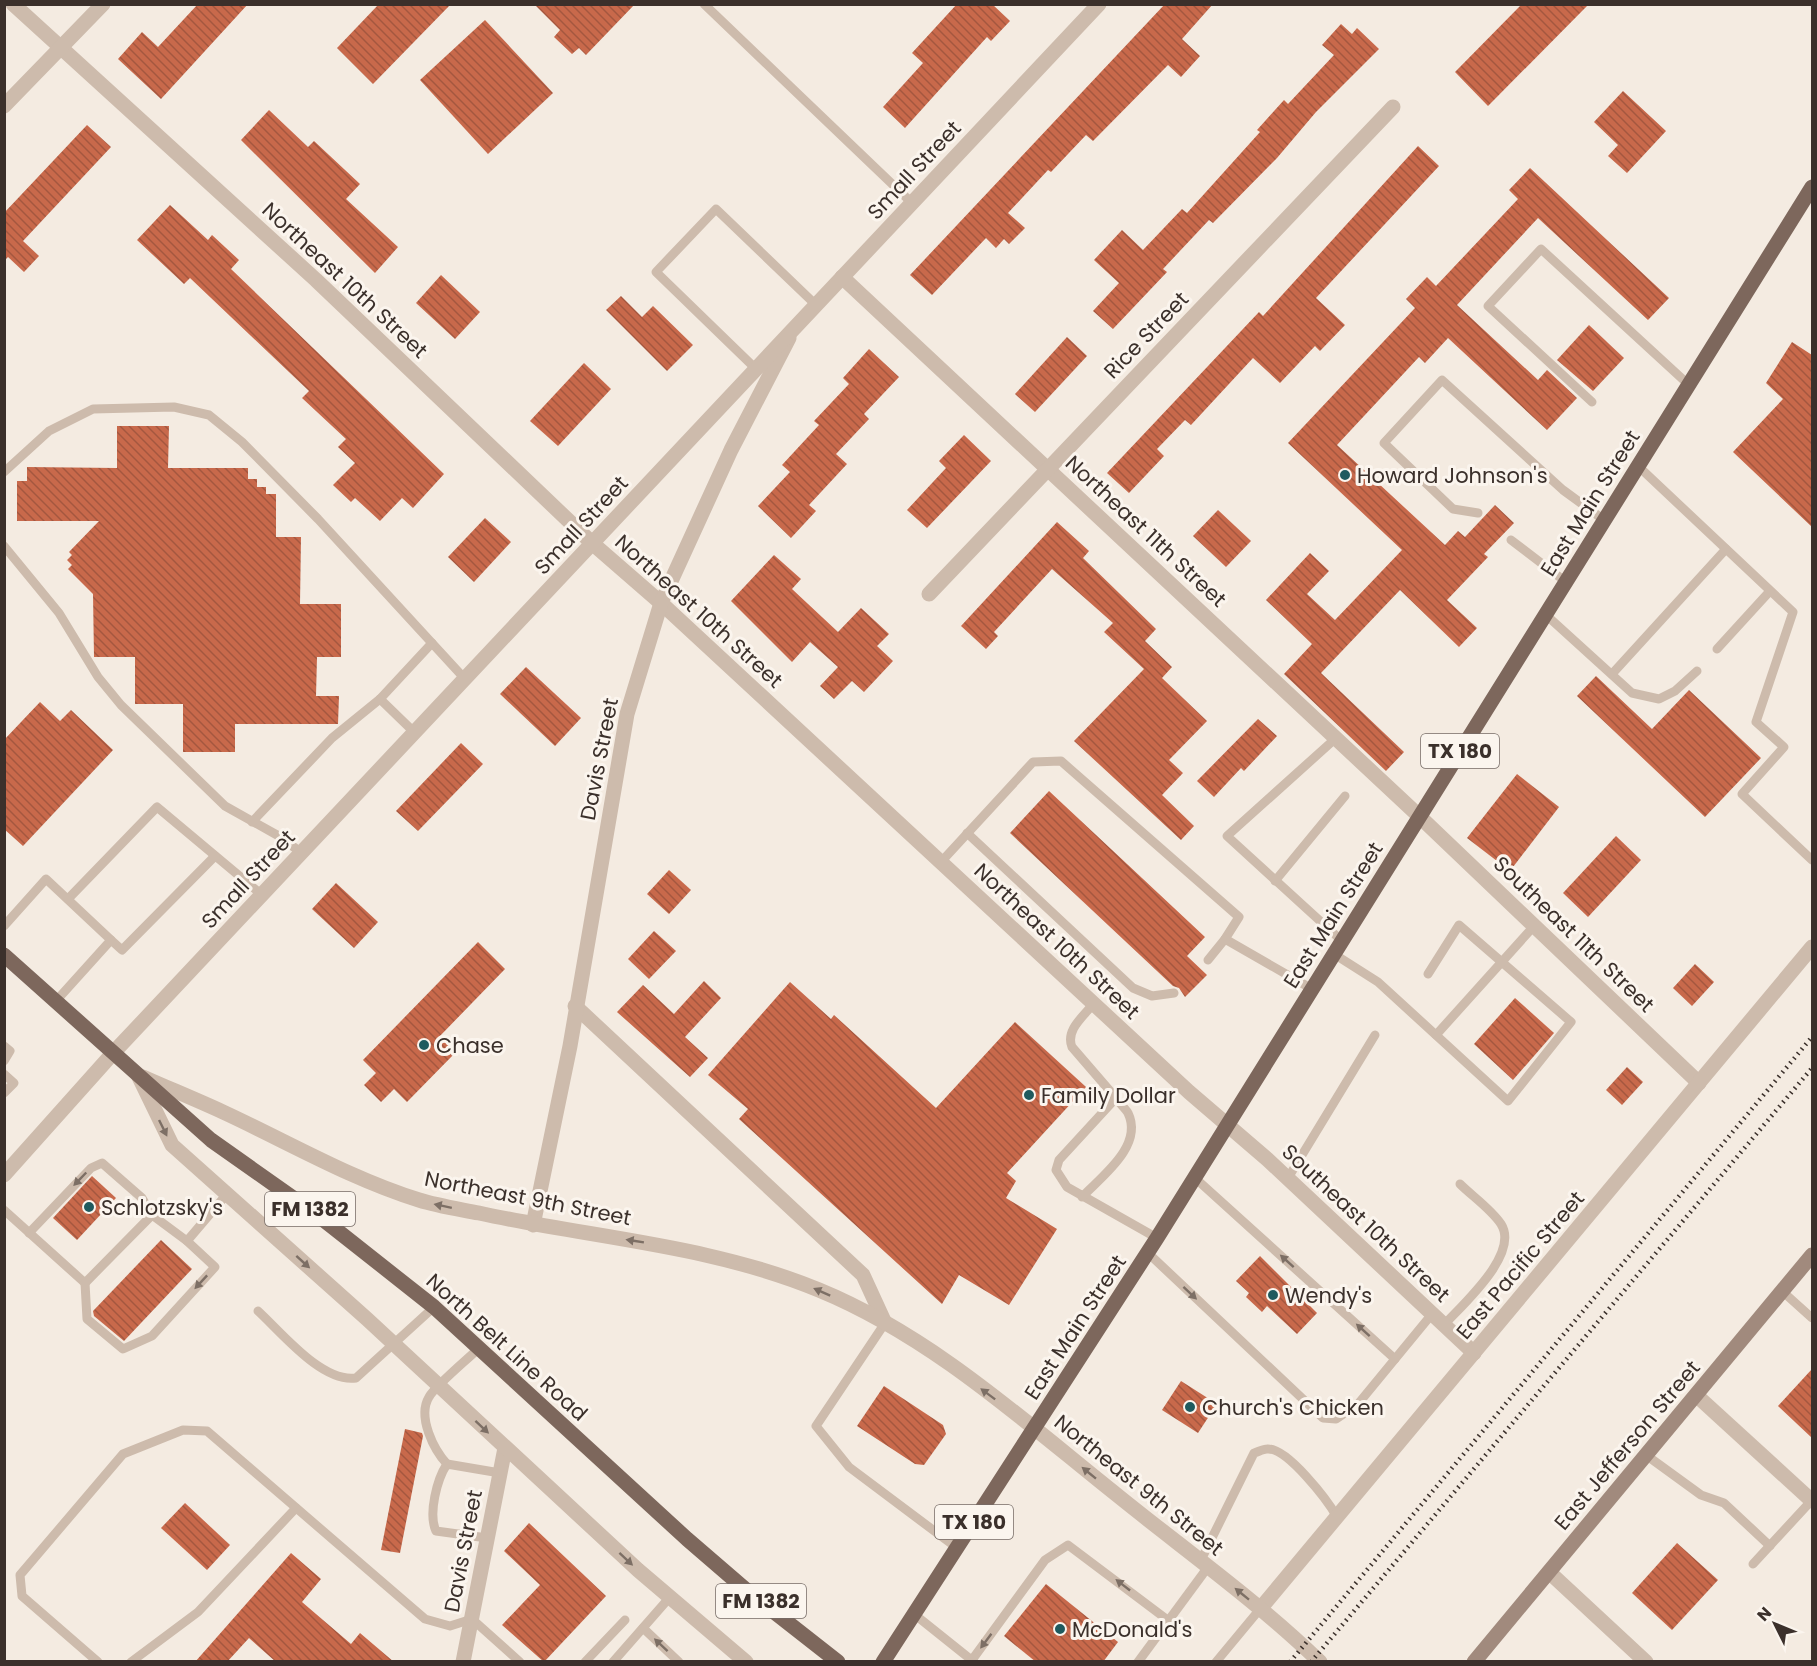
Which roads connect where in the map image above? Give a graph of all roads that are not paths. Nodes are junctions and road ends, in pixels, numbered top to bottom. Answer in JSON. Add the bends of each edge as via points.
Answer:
{"nodes":[{"id":1,"x":13,"y":4,"type":"edge"},
{"id":2,"x":103,"y":4,"type":"edge"},
{"id":3,"x":704,"y":4,"type":"edge"},
{"id":4,"x":1099,"y":4,"type":"edge"},
{"id":5,"x":60,"y":48,"type":"junction"},
{"id":6,"x":4,"y":106,"type":"edge"},
{"id":7,"x":1393,"y":107,"type":"dead end"},
{"id":8,"x":1812,"y":187,"type":"edge"},
{"id":9,"x":912,"y":203,"type":"junction"},
{"id":10,"x":842,"y":277,"type":"junction"},
{"id":11,"x":816,"y":305,"type":"junction"},
{"id":12,"x":794,"y":329,"type":"junction"},
{"id":13,"x":756,"y":369,"type":"junction"},
{"id":14,"x":1689,"y":385,"type":"junction"},
{"id":15,"x":1592,"y":402,"type":"dead end"},
{"id":16,"x":1638,"y":466,"type":"junction"},
{"id":17,"x":1048,"y":468,"type":"junction"},
{"id":18,"x":4,"y":472,"type":"edge"},
{"id":19,"x":1478,"y":513,"type":"dead end"},
{"id":20,"x":1604,"y":520,"type":"junction"},
{"id":21,"x":1511,"y":540,"type":"dead end"},
{"id":22,"x":592,"y":543,"type":"junction"},
{"id":23,"x":4,"y":546,"type":"edge"},
{"id":24,"x":1726,"y":549,"type":"junction"},
{"id":25,"x":1566,"y":582,"type":"junction"},
{"id":26,"x":1770,"y":591,"type":"junction"},
{"id":27,"x":929,"y":594,"type":"dead end"},
{"id":28,"x":661,"y":603,"type":"junction"},
{"id":29,"x":1545,"y":615,"type":"junction"},
{"id":30,"x":432,"y":643,"type":"junction"},
{"id":31,"x":1717,"y":648,"type":"dead end"},
{"id":32,"x":1697,"y":671,"type":"dead end"},
{"id":33,"x":1611,"y":674,"type":"junction"},
{"id":34,"x":465,"y":679,"type":"junction"},
{"id":35,"x":380,"y":699,"type":"junction"},
{"id":36,"x":414,"y":732,"type":"junction"},
{"id":37,"x":1336,"y":738,"type":"junction"},
{"id":38,"x":1345,"y":796,"type":"dead end"},
{"id":39,"x":1419,"y":816,"type":"junction"},
{"id":40,"x":252,"y":822,"type":"junction"},
{"id":41,"x":967,"y":833,"type":"junction"},
{"id":42,"x":302,"y":853,"type":"junction"},
{"id":43,"x":215,"y":855,"type":"junction"},
{"id":44,"x":1812,"y":860,"type":"edge"},
{"id":45,"x":941,"y":862,"type":"junction"},
{"id":46,"x":1275,"y":880,"type":"junction"},
{"id":47,"x":262,"y":895,"type":"junction"},
{"id":48,"x":68,"y":899,"type":"junction"},
{"id":49,"x":4,"y":926,"type":"edge"},
{"id":50,"x":1534,"y":926,"type":"junction"},
{"id":51,"x":1225,"y":939,"type":"junction"},
{"id":52,"x":111,"y":940,"type":"junction"},
{"id":53,"x":1342,"y":941,"type":"junction"},
{"id":54,"x":1812,"y":947,"type":"edge"},
{"id":55,"x":1334,"y":954,"type":"junction"},
{"id":56,"x":4,"y":955,"type":"edge"},
{"id":57,"x":1208,"y":960,"type":"dead end"},
{"id":58,"x":1500,"y":961,"type":"junction"},
{"id":59,"x":1428,"y":974,"type":"dead end"},
{"id":60,"x":1312,"y":989,"type":"junction"},
{"id":61,"x":1174,"y":993,"type":"dead end"},
{"id":62,"x":56,"y":1000,"type":"junction"},
{"id":63,"x":1094,"y":1003,"type":"junction"},
{"id":64,"x":575,"y":1006,"type":"junction"},
{"id":65,"x":1375,"y":1035,"type":"dead end"},
{"id":66,"x":1436,"y":1035,"type":"junction"},
{"id":67,"x":4,"y":1046,"type":"edge"},
{"id":68,"x":114,"y":1052,"type":"junction"},
{"id":69,"x":4,"y":1061,"type":"edge"},
{"id":70,"x":4,"y":1074,"type":"edge"},
{"id":71,"x":138,"y":1075,"type":"junction"},
{"id":72,"x":1699,"y":1083,"type":"junction"},
{"id":73,"x":4,"y":1093,"type":"edge"},
{"id":74,"x":1116,"y":1098,"type":"junction"},
{"id":75,"x":1228,"y":1125,"type":"junction"},
{"id":76,"x":4,"y":1175,"type":"edge"},
{"id":77,"x":1195,"y":1178,"type":"junction"},
{"id":78,"x":1288,"y":1178,"type":"junction"},
{"id":79,"x":1460,"y":1185,"type":"dead end"},
{"id":80,"x":227,"y":1194,"type":"junction"},
{"id":81,"x":1082,"y":1197,"type":"junction"},
{"id":82,"x":4,"y":1210,"type":"edge"},
{"id":83,"x":152,"y":1215,"type":"junction"},
{"id":84,"x":533,"y":1225,"type":"junction"},
{"id":85,"x":29,"y":1233,"type":"junction"},
{"id":86,"x":1157,"y":1238,"type":"junction"},
{"id":87,"x":187,"y":1241,"type":"junction"},
{"id":88,"x":1148,"y":1253,"type":"junction"},
{"id":89,"x":1812,"y":1255,"type":"edge"},
{"id":90,"x":85,"y":1283,"type":"junction"},
{"id":91,"x":1782,"y":1291,"type":"junction"},
{"id":92,"x":434,"y":1307,"type":"junction"},
{"id":93,"x":258,"y":1311,"type":"dead end"},
{"id":94,"x":1432,"y":1314,"type":"junction"},
{"id":95,"x":1812,"y":1318,"type":"edge"},
{"id":96,"x":885,"y":1323,"type":"junction"},
{"id":97,"x":1444,"y":1325,"type":"junction"},
{"id":98,"x":394,"y":1344,"type":"junction"},
{"id":99,"x":479,"y":1348,"type":"junction"},
{"id":100,"x":1474,"y":1353,"type":"junction"},
{"id":101,"x":1395,"y":1359,"type":"junction"},
{"id":102,"x":440,"y":1387,"type":"junction"},
{"id":103,"x":1696,"y":1395,"type":"junction"},
{"id":104,"x":1035,"y":1429,"type":"junction"},
{"id":105,"x":505,"y":1448,"type":"junction"},
{"id":106,"x":1646,"y":1455,"type":"junction"},
{"id":107,"x":447,"y":1464,"type":"junction"},
{"id":108,"x":500,"y":1473,"type":"junction"},
{"id":109,"x":1812,"y":1500,"type":"edge"},
{"id":110,"x":296,"y":1508,"type":"junction"},
{"id":111,"x":1337,"y":1517,"type":"junction"},
{"id":112,"x":487,"y":1538,"type":"junction"},
{"id":113,"x":1770,"y":1546,"type":"junction"},
{"id":114,"x":957,"y":1548,"type":"junction"},
{"id":115,"x":1753,"y":1564,"type":"dead end"},
{"id":116,"x":1204,"y":1565,"type":"junction"},
{"id":117,"x":1549,"y":1572,"type":"junction"},
{"id":118,"x":670,"y":1597,"type":"junction"},
{"id":119,"x":1260,"y":1609,"type":"junction"},
{"id":120,"x":914,"y":1614,"type":"junction"},
{"id":121,"x":471,"y":1619,"type":"junction"},
{"id":122,"x":625,"y":1620,"type":"dead end"},
{"id":123,"x":1169,"y":1621,"type":"junction"},
{"id":124,"x":643,"y":1628,"type":"junction"},
{"id":125,"x":973,"y":1661,"type":"edge"},
{"id":126,"x":98,"y":1662,"type":"edge"},
{"id":127,"x":131,"y":1662,"type":"edge"},
{"id":128,"x":463,"y":1662,"type":"edge"},
{"id":129,"x":520,"y":1662,"type":"edge"},
{"id":130,"x":585,"y":1662,"type":"edge"},
{"id":131,"x":613,"y":1662,"type":"edge"},
{"id":132,"x":679,"y":1662,"type":"edge"},
{"id":133,"x":746,"y":1662,"type":"edge"},
{"id":134,"x":838,"y":1662,"type":"edge"},
{"id":135,"x":883,"y":1662,"type":"edge"},
{"id":136,"x":1138,"y":1662,"type":"edge"},
{"id":137,"x":1216,"y":1662,"type":"edge"},
{"id":138,"x":1320,"y":1662,"type":"edge"},
{"id":139,"x":1474,"y":1662,"type":"edge"},
{"id":140,"x":1646,"y":1662,"type":"edge"}],
"edges":[{"from":1,"to":5,"type":"street","name":"Northeast 10th Street"},
{"from":2,"to":5,"type":"street"},
{"from":3,"to":9,"type":"lane"},
{"from":4,"to":9,"type":"street","name":"Small Street"},
{"from":5,"to":6,"type":"street"},
{"from":5,"to":22,"type":"street","name":"Northeast 10th Street","via":[[316,280]]},
{"from":7,"to":17,"type":"street","name":"Rice Street"},
{"from":8,"to":14,"type":"main road","name":"East Main Street","number":"TX 180"},
{"from":9,"to":10,"type":"street","name":"Small Street"},
{"from":10,"to":11,"type":"street","name":"Small Street"},
{"from":10,"to":17,"type":"street","name":"Northeast 11th Street"},
{"from":11,"to":12,"type":"street","name":"Small Street"},
{"from":11,"to":13,"type":"lane","via":[[716,209],[656,272]]},
{"from":12,"to":13,"type":"street","name":"Small Street"},
{"from":12,"to":28,"type":"street","name":"Davis Street","via":[[731,450]]},
{"from":13,"to":22,"type":"street","name":"Small Street"},
{"from":14,"to":15,"type":"lane","via":[[1541,249],[1488,306]]},
{"from":14,"to":16,"type":"main road","name":"East Main Street","number":"TX 180"},
{"from":16,"to":20,"type":"main road","name":"East Main Street","number":"TX 180"},
{"from":16,"to":24,"type":"lane"},
{"from":17,"to":27,"type":"street","name":"Rice Street"},
{"from":17,"to":37,"type":"street","name":"Northeast 11th Street"},
{"from":18,"to":30,"type":"lane","via":[[49,431],[93,409],[174,407],[209,415],[242,442]]},
{"from":19,"to":20,"type":"lane","via":[[1453,509],[1384,443],[1442,380],[1563,490]]},
{"from":20,"to":25,"type":"main road","name":"East Main Street","number":"TX 180"},
{"from":21,"to":25,"type":"lane"},
{"from":22,"to":28,"type":"street","name":"Northeast 10th Street"},
{"from":22,"to":34,"type":"street","name":"Small Street"},
{"from":23,"to":40,"type":"lane","via":[[59,613],[98,677],[121,705],[225,806]]},
{"from":24,"to":26,"type":"lane"},
{"from":24,"to":33,"type":"lane"},
{"from":25,"to":29,"type":"main road","name":"East Main Street","number":"TX 180"},
{"from":26,"to":31,"type":"lane"},
{"from":26,"to":44,"type":"lane","via":[[1793,612],[1756,722],[1784,747],[1742,794]]},
{"from":28,"to":45,"type":"street","name":"Northeast 10th Street"},
{"from":28,"to":64,"type":"street","name":"Davis Street","via":[[627,714]]},
{"from":29,"to":33,"type":"lane"},
{"from":29,"to":39,"type":"main road","name":"East Main Street","number":"TX 180"},
{"from":30,"to":34,"type":"lane"},
{"from":30,"to":35,"type":"lane"},
{"from":32,"to":33,"type":"lane","via":[[1675,691],[1659,699],[1632,693]]},
{"from":34,"to":36,"type":"street","name":"Small Street"},
{"from":35,"to":36,"type":"lane"},
{"from":35,"to":40,"type":"lane","via":[[332,738]]},
{"from":36,"to":42,"type":"street","name":"Small Street"},
{"from":37,"to":39,"type":"street","name":"Northeast 11th Street"},
{"from":37,"to":46,"type":"lane","via":[[1227,836]]},
{"from":38,"to":46,"type":"lane"},
{"from":39,"to":50,"type":"street","name":"Southeast 11th Street"},
{"from":39,"to":53,"type":"main road","name":"East Main Street","number":"TX 180"},
{"from":40,"to":42,"type":"lane"},
{"from":41,"to":45,"type":"lane"},
{"from":41,"to":51,"type":"lane","via":[[1033,762],[1061,761],[1239,917]]},
{"from":41,"to":61,"type":"lane","via":[[1133,988],[1152,996]]},
{"from":42,"to":47,"type":"street","name":"Small Street"},
{"from":43,"to":47,"type":"lane"},
{"from":43,"to":48,"type":"lane","via":[[157,807]]},
{"from":43,"to":52,"type":"lane","via":[[122,950]]},
{"from":45,"to":63,"type":"street","name":"Northeast 10th Street"},
{"from":46,"to":53,"type":"lane"},
{"from":47,"to":68,"type":"street","name":"Small Street"},
{"from":48,"to":49,"type":"lane","via":[[46,879]]},
{"from":48,"to":52,"type":"lane"},
{"from":50,"to":58,"type":"lane"},
{"from":50,"to":72,"type":"street","name":"Southeast 11th Street"},
{"from":51,"to":57,"type":"lane"},
{"from":51,"to":60,"type":"lane"},
{"from":52,"to":62,"type":"lane"},
{"from":53,"to":55,"type":"main road","name":"East Main Street","number":"TX 180"},
{"from":54,"to":72,"type":"street","name":"East Pacific Street"},
{"from":55,"to":60,"type":"main road","name":"East Main Street","number":"TX 180"},
{"from":55,"to":66,"type":"lane","via":[[1378,982]]},
{"from":56,"to":62,"type":"main road","name":"North Belt Line Road"},
{"from":58,"to":59,"type":"lane","via":[[1459,926]]},
{"from":58,"to":66,"type":"lane"},
{"from":58,"to":66,"type":"lane","via":[[1571,1022],[1508,1101]]},
{"from":60,"to":75,"type":"main road","name":"East Main Street","number":"TX 180"},
{"from":62,"to":68,"type":"main road","name":"North Belt Line Road"},
{"from":63,"to":74,"type":"lane","via":[[1069,1039]]},
{"from":63,"to":75,"type":"street","name":"Northeast 10th Street"},
{"from":64,"to":84,"type":"street","name":"Davis Street"},
{"from":64,"to":96,"type":"street","via":[[863,1275]]},
{"from":65,"to":78,"type":"lane"},
{"from":67,"to":69,"type":"lane","via":[[10,1051]]},
{"from":68,"to":71,"type":"main road","name":"North Belt Line Road"},
{"from":68,"to":76,"type":"street","name":"Small Street"},
{"from":70,"to":73,"type":"lane","via":[[14,1083]]},
{"from":71,"to":80,"type":"street","name":"North Belt Line Road","number":"FM 1382","one_way":true,"via":[[172,1145]]},
{"from":84,"to":71,"type":"street","name":"Northeast 9th Street","one_way":true,"via":[[420,1200],[320,1160]]},
{"from":71,"to":92,"type":"main road","name":"North Belt Line Road","number":"FM 1382","via":[[212,1140],[321,1217]]},
{"from":72,"to":100,"type":"street","name":"East Pacific Street"},
{"from":74,"to":81,"type":"lane","via":[[1128,1113],[1131,1125],[1126,1149]]},
{"from":74,"to":81,"type":"lane","via":[[1057,1165],[1061,1181]]},
{"from":75,"to":77,"type":"main road","name":"East Main Street","number":"TX 180"},
{"from":75,"to":78,"type":"street","name":"Southeast 10th Street"},
{"from":77,"to":86,"type":"main road","name":"East Main Street","number":"TX 180"},
{"from":101,"to":77,"type":"lane","one_way":true},
{"from":78,"to":94,"type":"street","name":"Southeast 10th Street"},
{"from":79,"to":97,"type":"lane","via":[[1500,1223],[1505,1234],[1503,1251],[1492,1271]]},
{"from":80,"to":87,"type":"lane"},
{"from":80,"to":98,"type":"street","name":"North Belt Line Road","number":"FM 1382","one_way":true},
{"from":81,"to":86,"type":"lane"},
{"from":82,"to":85,"type":"lane"},
{"from":83,"to":85,"type":"lane","one_way":true,"via":[[142,1198],[102,1163],[91,1168]]},
{"from":83,"to":87,"type":"lane"},
{"from":83,"to":90,"type":"lane"},
{"from":96,"to":84,"type":"street","name":"Northeast 9th Street","one_way":true,"via":[[819,1290],[730,1261]]},
{"from":85,"to":90,"type":"lane"},
{"from":86,"to":88,"type":"main road","name":"East Main Street","number":"TX 180"},
{"from":87,"to":90,"type":"lane","one_way":true,"via":[[215,1267],[152,1336],[123,1350],[87,1319]]},
{"from":88,"to":101,"type":"lane","one_way":true,"via":[[1323,1418],[1336,1419],[1358,1404]]},
{"from":88,"to":104,"type":"main road","name":"East Main Street","number":"TX 180"},
{"from":89,"to":91,"type":"main road","name":"East Jefferson Street"},
{"from":91,"to":95,"type":"lane"},
{"from":91,"to":103,"type":"main road","name":"East Jefferson Street"},
{"from":92,"to":98,"type":"lane"},
{"from":92,"to":99,"type":"main road","name":"North Belt Line Road","number":"FM 1382"},
{"from":93,"to":98,"type":"lane","via":[[326,1373],[344,1380],[356,1378]]},
{"from":94,"to":97,"type":"street","name":"Southeast 10th Street"},
{"from":94,"to":101,"type":"lane"},
{"from":104,"to":96,"type":"street","name":"Northeast 9th Street","one_way":true,"via":[[946,1362]]},
{"from":96,"to":114,"type":"lane","via":[[816,1426],[849,1467]]},
{"from":97,"to":100,"type":"street","name":"Southeast 10th Street"},
{"from":98,"to":102,"type":"street","name":"North Belt Line Road","number":"FM 1382"},
{"from":99,"to":102,"type":"lane"},
{"from":99,"to":134,"type":"main road","name":"North Belt Line Road","number":"FM 1382","via":[[687,1539]]},
{"from":100,"to":111,"type":"street","name":"East Pacific Street"},
{"from":102,"to":105,"type":"street","name":"North Belt Line Road","number":"FM 1382","one_way":true},
{"from":102,"to":107,"type":"lane","via":[[429,1396],[425,1408],[435,1452]]},
{"from":103,"to":106,"type":"main road","name":"East Jefferson Street"},
{"from":103,"to":109,"type":"street"},
{"from":104,"to":114,"type":"main road","name":"East Main Street","number":"TX 180"},
{"from":116,"to":104,"type":"street","name":"Northeast 9th Street","one_way":true},
{"from":105,"to":108,"type":"street","name":"Davis Street"},
{"from":105,"to":118,"type":"street","name":"North Belt Line Road","number":"FM 1382","one_way":true},
{"from":106,"to":113,"type":"lane","via":[[1701,1495],[1724,1503]]},
{"from":106,"to":117,"type":"main road","name":"East Jefferson Street"},
{"from":107,"to":108,"type":"lane"},
{"from":107,"to":112,"type":"lane","via":[[440,1476],[432,1523],[436,1531]]},
{"from":108,"to":112,"type":"street","name":"Davis Street"},
{"from":109,"to":113,"type":"lane"},
{"from":110,"to":121,"type":"lane","via":[[425,1619],[450,1626]]},
{"from":110,"to":126,"type":"lane","via":[[207,1431],[183,1430],[123,1454],[20,1575],[22,1596]]},
{"from":110,"to":127,"type":"lane","via":[[198,1612]]},
{"from":111,"to":116,"type":"lane","via":[[1310,1480],[1278,1451],[1268,1448],[1254,1453]]},
{"from":111,"to":119,"type":"street","name":"East Pacific Street"},
{"from":112,"to":121,"type":"street","name":"Davis Street"},
{"from":113,"to":115,"type":"lane"},
{"from":114,"to":120,"type":"main road","name":"East Main Street","number":"TX 180"},
{"from":119,"to":116,"type":"street","name":"Northeast 9th Street","one_way":true},
{"from":116,"to":123,"type":"lane"},
{"from":117,"to":139,"type":"main road","name":"East Jefferson Street"},
{"from":117,"to":140,"type":"street"},
{"from":118,"to":124,"type":"lane"},
{"from":118,"to":133,"type":"street","name":"North Belt Line Road","number":"FM 1382"},
{"from":119,"to":137,"type":"lane"},
{"from":119,"to":138,"type":"street","name":"Northeast 9th Street"},
{"from":120,"to":125,"type":"lane"},
{"from":120,"to":135,"type":"main road","name":"East Main Street","number":"TX 180"},
{"from":121,"to":128,"type":"street","name":"Davis Street"},
{"from":121,"to":129,"type":"lane"},
{"from":122,"to":130,"type":"lane"},
{"from":123,"to":125,"type":"lane","one_way":true,"via":[[1068,1545],[1045,1560]]},
{"from":123,"to":136,"type":"lane"},
{"from":124,"to":131,"type":"lane"},
{"from":132,"to":124,"type":"lane","one_way":true}]}
